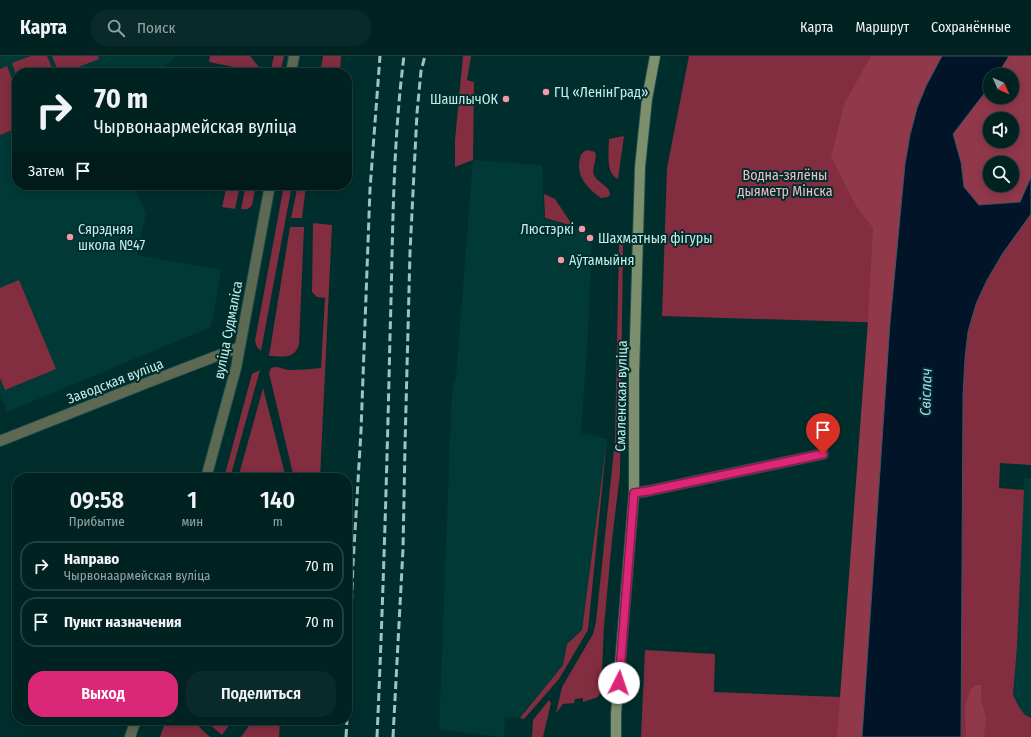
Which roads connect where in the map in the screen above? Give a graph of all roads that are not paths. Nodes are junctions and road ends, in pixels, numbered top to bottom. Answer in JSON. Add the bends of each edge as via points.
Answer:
{"nodes":[{"id":1,"x":294,"y":56,"type":"edge"},
{"id":2,"x":655,"y":56,"type":"edge"},
{"id":3,"x":292,"y":68,"type":"edge"},
{"id":4,"x":269,"y":190,"type":"edge"},
{"id":5,"x":240,"y":347,"type":"junction"},
{"id":6,"x":0,"y":441,"type":"edge"},
{"id":7,"x":823,"y":454,"type":"dead end"},
{"id":8,"x":207,"y":473,"type":"edge"},
{"id":9,"x":634,"y":493,"type":"junction"},
{"id":10,"x":134,"y":725,"type":"edge"},
{"id":11,"x":130,"y":737,"type":"edge"},
{"id":12,"x":616,"y":737,"type":"edge"}],
"edges":[{"from":1,"to":3,"type":"street"},
{"from":2,"to":9,"type":"main road","name":"Смаленская вуліца","via":[[647,99],[640,167],[634,375]]},
{"from":4,"to":5,"type":"street","name":"вуліца Судмаліса"},
{"from":5,"to":6,"type":"street","name":"Заводская вуліца"},
{"from":5,"to":8,"type":"street","name":"вуліца Судмаліса"},
{"from":7,"to":9,"type":"street"},
{"from":9,"to":12,"type":"main road","name":"Смаленская вуліца"},
{"from":10,"to":11,"type":"street"}]}
